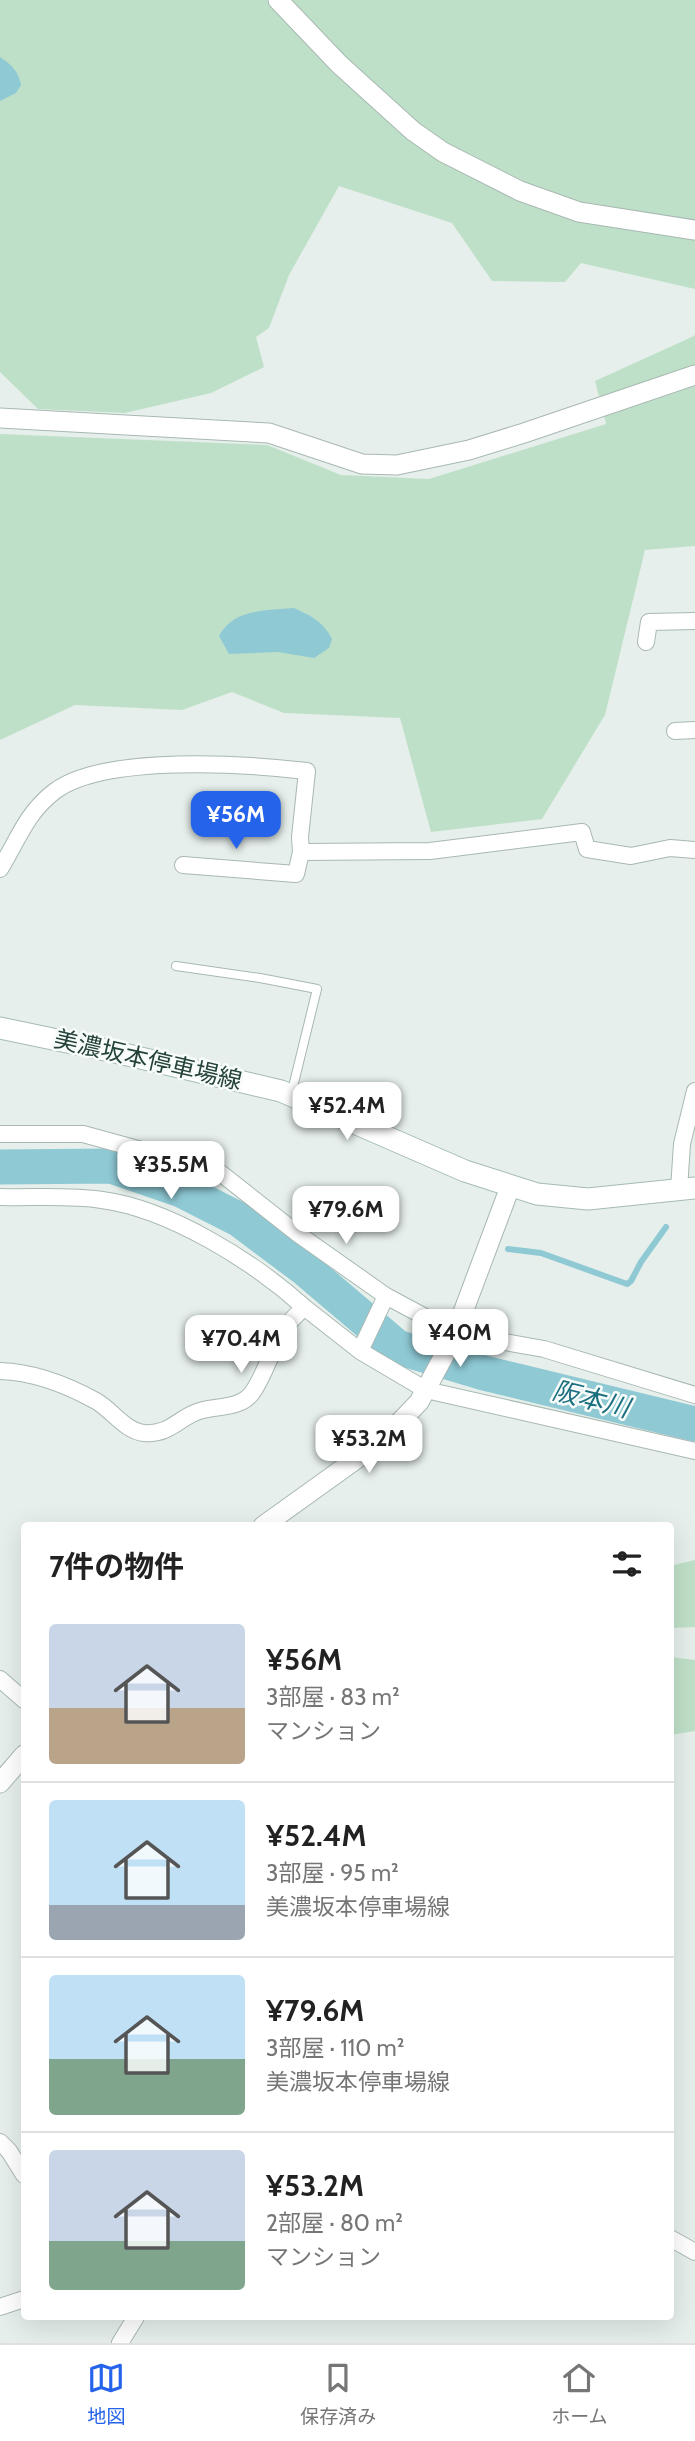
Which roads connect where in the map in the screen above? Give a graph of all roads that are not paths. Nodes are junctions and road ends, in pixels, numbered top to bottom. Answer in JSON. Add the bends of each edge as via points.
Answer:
{"nodes":[{"id":1,"x":278,"y":0,"type":"edge"},
{"id":2,"x":695,"y":230,"type":"edge"},
{"id":3,"x":695,"y":375,"type":"edge"},
{"id":4,"x":0,"y":418,"type":"edge"},
{"id":5,"x":695,"y":621,"type":"edge"},
{"id":6,"x":646,"y":642,"type":"dead end"},
{"id":7,"x":695,"y":730,"type":"edge"},
{"id":8,"x":675,"y":731,"type":"dead end"},
{"id":9,"x":695,"y":850,"type":"edge"},
{"id":10,"x":301,"y":852,"type":"junction"},
{"id":11,"x":183,"y":865,"type":"dead end"},
{"id":12,"x":0,"y":869,"type":"edge"},
{"id":13,"x":176,"y":965,"type":"dead end"},
{"id":14,"x":0,"y":1028,"type":"edge"},
{"id":15,"x":695,"y":1091,"type":"edge"},
{"id":16,"x":292,"y":1095,"type":"junction"},
{"id":17,"x":0,"y":1134,"type":"edge"},
{"id":18,"x":510,"y":1187,"type":"junction"},
{"id":19,"x":687,"y":1189,"type":"edge"},
{"id":20,"x":0,"y":1197,"type":"edge"},
{"id":21,"x":386,"y":1296,"type":"junction"},
{"id":22,"x":304,"y":1307,"type":"junction"},
{"id":23,"x":454,"y":1336,"type":"junction"},
{"id":24,"x":360,"y":1351,"type":"junction"},
{"id":25,"x":0,"y":1371,"type":"edge"},
{"id":26,"x":429,"y":1385,"type":"junction"},
{"id":27,"x":695,"y":1395,"type":"edge"},
{"id":28,"x":695,"y":1451,"type":"edge"},
{"id":29,"x":269,"y":1522,"type":"edge"},
{"id":30,"x":0,"y":1679,"type":"edge"},
{"id":31,"x":21,"y":1697,"type":"edge"},
{"id":32,"x":21,"y":1758,"type":"edge"},
{"id":33,"x":0,"y":1783,"type":"edge"},
{"id":34,"x":0,"y":2143,"type":"edge"},
{"id":35,"x":21,"y":2170,"type":"edge"},
{"id":36,"x":674,"y":2240,"type":"edge"},
{"id":37,"x":695,"y":2252,"type":"edge"},
{"id":38,"x":21,"y":2300,"type":"edge"},
{"id":39,"x":0,"y":2307,"type":"edge"},
{"id":40,"x":134,"y":2320,"type":"edge"},
{"id":41,"x":120,"y":2343,"type":"edge"}],
"edges":[{"from":1,"to":2,"type":"street","via":[[348,72],[443,152],[520,191],[579,212]]},
{"from":3,"to":4,"type":"street","via":[[491,443],[397,465],[362,464],[269,433]]},
{"from":5,"to":6,"type":"street","via":[[649,622]]},
{"from":7,"to":8,"type":"street"},
{"from":9,"to":10,"type":"street","via":[[670,848],[631,856],[587,849],[582,831],[430,851]]},
{"from":10,"to":11,"type":"street","via":[[296,874]]},
{"from":10,"to":12,"type":"street","via":[[307,771],[267,766],[149,766],[106,772],[56,790],[19,832]]},
{"from":13,"to":16,"type":"lane","via":[[317,989]]},
{"from":14,"to":16,"type":"main road","name":"美濃坂本停車場線"},
{"from":15,"to":19,"type":"street","via":[[682,1144]]},
{"from":16,"to":18,"type":"main road","name":"美濃坂本停車場線"},
{"from":17,"to":21,"type":"street","via":[[83,1134],[218,1171]]},
{"from":18,"to":19,"type":"main road","name":"美濃坂本停車場線","via":[[588,1199]]},
{"from":18,"to":23,"type":"street"},
{"from":20,"to":22,"type":"street","via":[[102,1200],[141,1209],[207,1238],[254,1266]]},
{"from":21,"to":23,"type":"street"},
{"from":21,"to":24,"type":"street"},
{"from":22,"to":24,"type":"street"},
{"from":22,"to":25,"type":"street","via":[[284,1329],[251,1395],[239,1404],[199,1411],[171,1429],[157,1432],[141,1433],[98,1402],[55,1382]]},
{"from":23,"to":26,"type":"street"},
{"from":23,"to":27,"type":"street","via":[[544,1349]]},
{"from":24,"to":26,"type":"street"},
{"from":26,"to":28,"type":"street"},
{"from":26,"to":29,"type":"street","via":[[396,1426]]},
{"from":30,"to":31,"type":"street"},
{"from":32,"to":33,"type":"street"},
{"from":34,"to":35,"type":"street"},
{"from":36,"to":37,"type":"street"},
{"from":38,"to":39,"type":"street"},
{"from":40,"to":41,"type":"street"}]}
